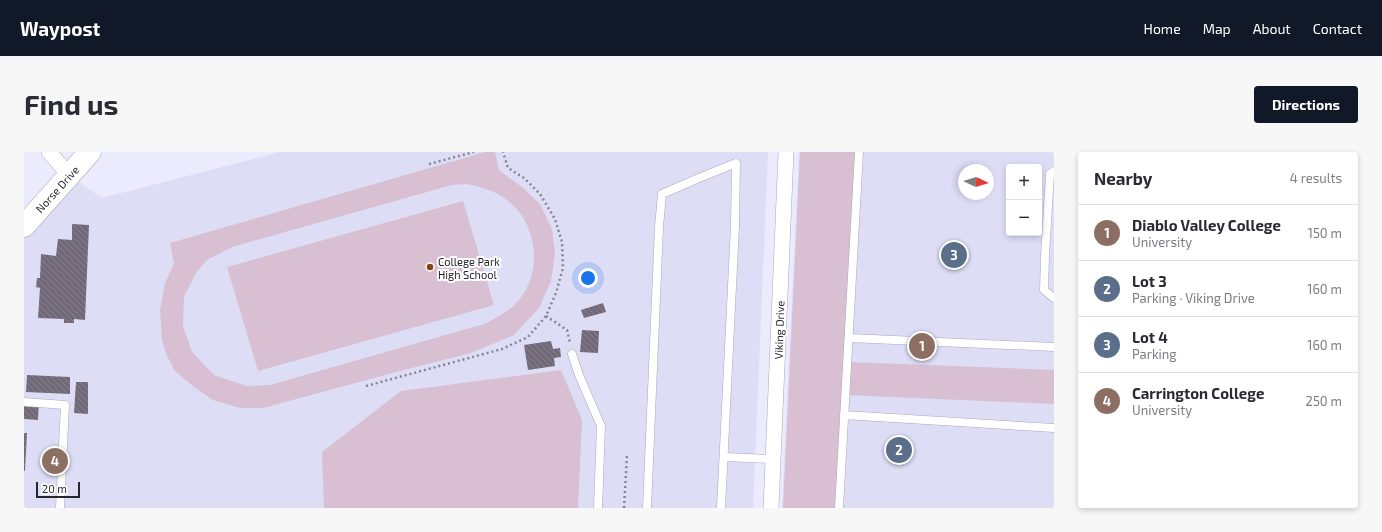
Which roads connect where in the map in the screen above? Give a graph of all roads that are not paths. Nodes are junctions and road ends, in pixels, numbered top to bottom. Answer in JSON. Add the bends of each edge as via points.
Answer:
{"nodes":[{"id":1,"x":49,"y":152,"type":"edge"},
{"id":2,"x":90,"y":152,"type":"edge"},
{"id":3,"x":786,"y":152,"type":"edge"},
{"id":4,"x":859,"y":152,"type":"edge"},
{"id":5,"x":1054,"y":171,"type":"edge"},
{"id":6,"x":70,"y":176,"type":"junction"},
{"id":7,"x":24,"y":226,"type":"edge"},
{"id":8,"x":1054,"y":298,"type":"edge"},
{"id":9,"x":849,"y":338,"type":"junction"},
{"id":10,"x":1054,"y":347,"type":"edge"},
{"id":11,"x":572,"y":354,"type":"road end"},
{"id":12,"x":24,"y":402,"type":"edge"},
{"id":13,"x":844,"y":415,"type":"junction"},
{"id":14,"x":1054,"y":428,"type":"edge"},
{"id":15,"x":724,"y":457,"type":"junction"},
{"id":16,"x":773,"y":459,"type":"junction"},
{"id":17,"x":60,"y":508,"type":"edge"},
{"id":18,"x":598,"y":508,"type":"edge"},
{"id":19,"x":647,"y":508,"type":"edge"},
{"id":20,"x":721,"y":508,"type":"edge"},
{"id":21,"x":771,"y":508,"type":"edge"},
{"id":22,"x":839,"y":508,"type":"edge"}],
"edges":[{"from":1,"to":6,"type":"street"},
{"from":2,"to":6,"type":"street","name":"Norse Drive"},
{"from":3,"to":16,"type":"street","name":"Viking Drive"},
{"from":4,"to":9,"type":"lane"},
{"from":5,"to":8,"type":"lane","via":[[1050,174],[1044,290]]},
{"from":6,"to":7,"type":"street","name":"Norse Drive"},
{"from":9,"to":10,"type":"lane"},
{"from":9,"to":13,"type":"lane"},
{"from":11,"to":18,"type":"lane","via":[[601,426]]},
{"from":12,"to":17,"type":"lane","via":[[65,405]]},
{"from":13,"to":14,"type":"lane"},
{"from":13,"to":22,"type":"lane"},
{"from":15,"to":16,"type":"lane"},
{"from":15,"to":19,"type":"lane","via":[[736,163],[662,194]]},
{"from":15,"to":20,"type":"lane"},
{"from":16,"to":21,"type":"street","name":"Viking Drive"}]}
